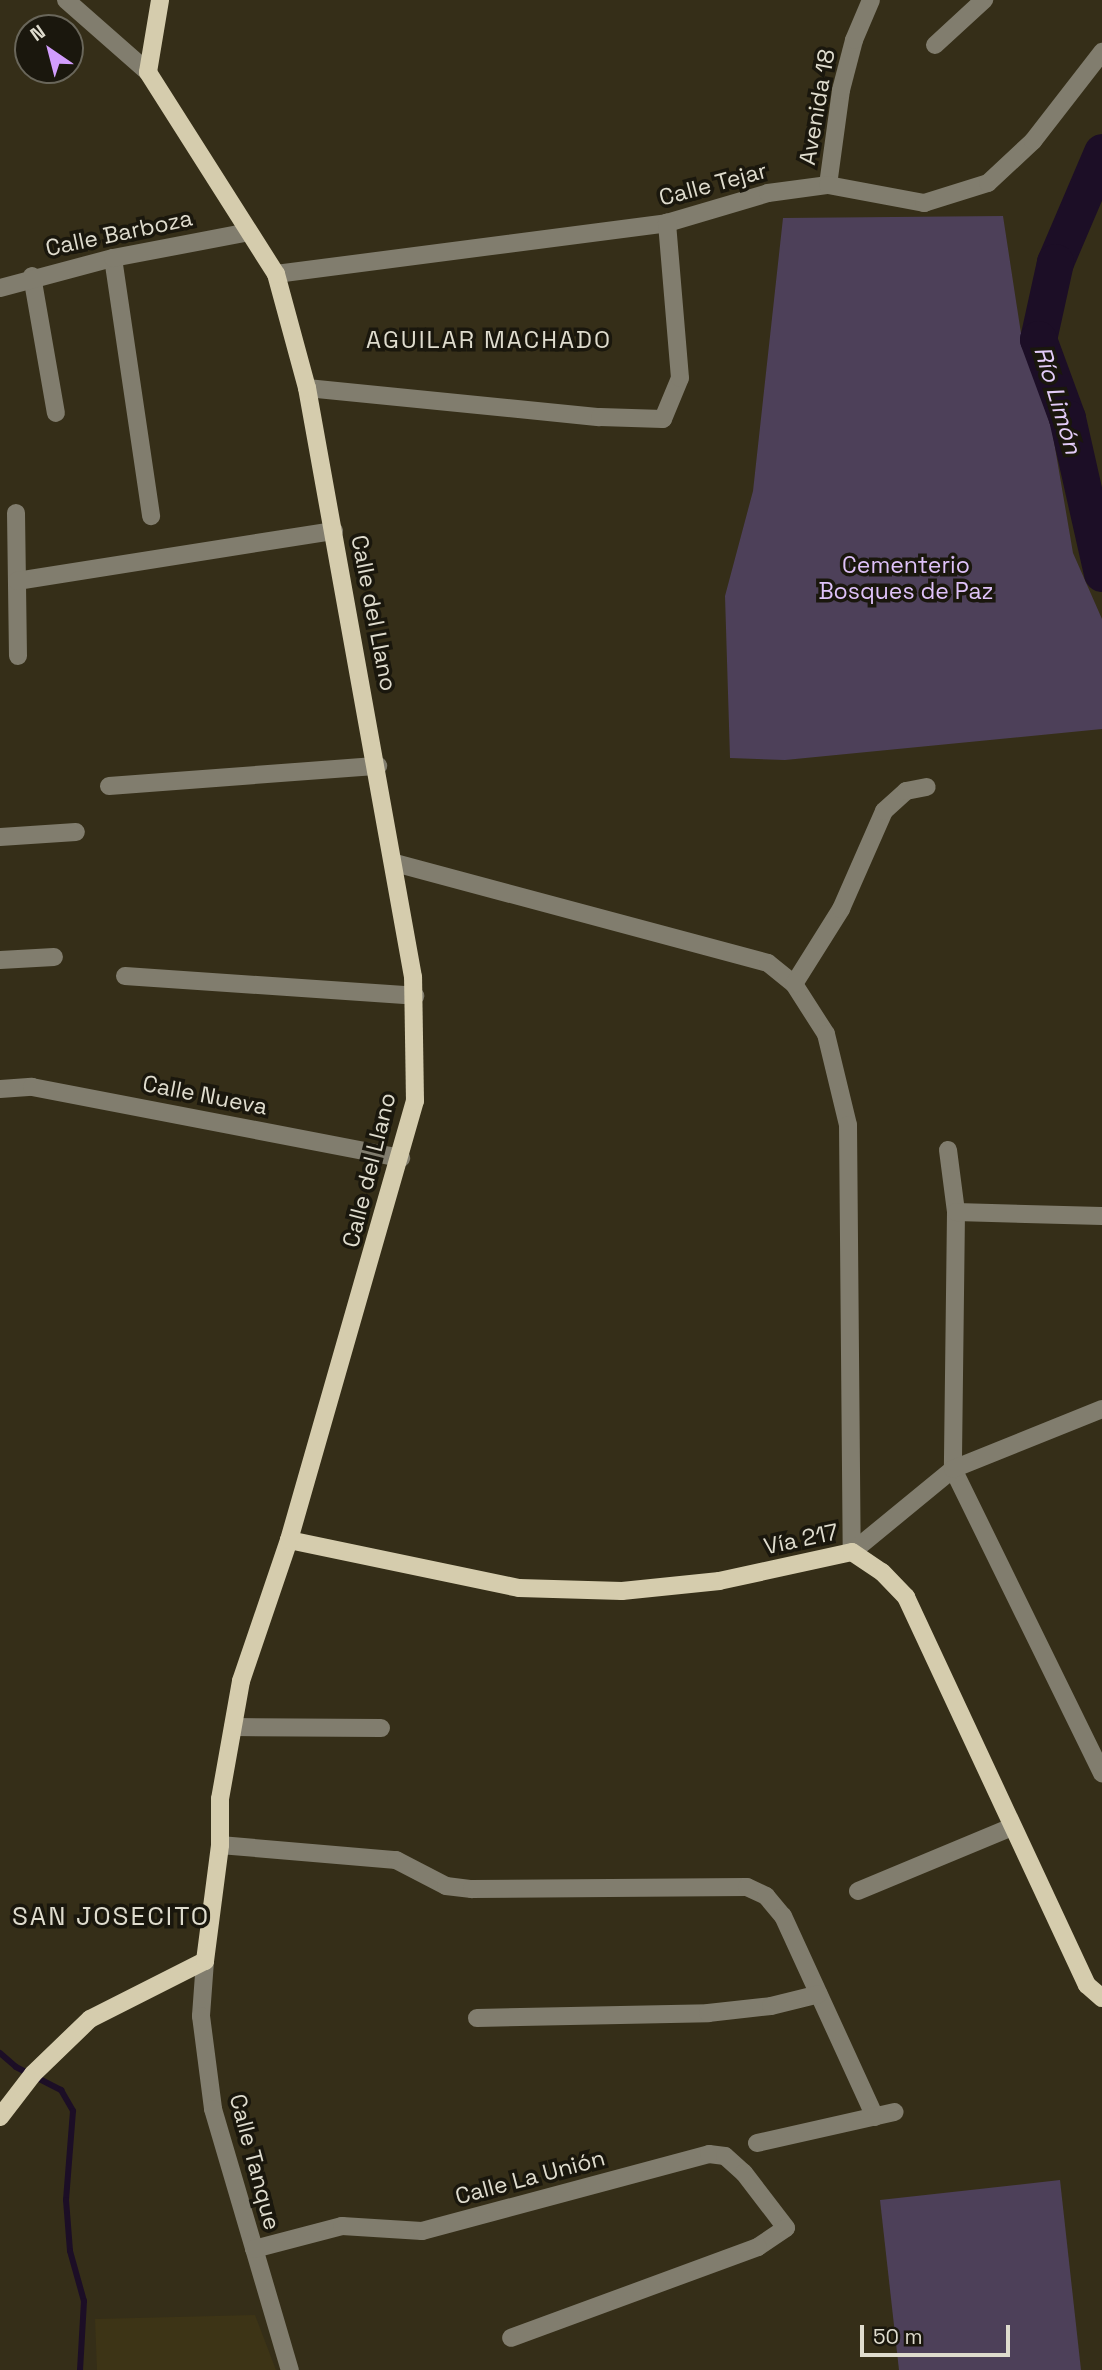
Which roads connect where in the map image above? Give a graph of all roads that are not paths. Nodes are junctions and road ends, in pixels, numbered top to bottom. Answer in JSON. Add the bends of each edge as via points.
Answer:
{"nodes":[{"id":1,"x":66,"y":0,"type":"edge"},
{"id":2,"x":160,"y":0,"type":"edge"},
{"id":3,"x":872,"y":0,"type":"edge"},
{"id":4,"x":970,"y":4,"type":"edge"},
{"id":5,"x":935,"y":45,"type":"dead end"},
{"id":6,"x":1102,"y":52,"type":"edge"},
{"id":7,"x":148,"y":72,"type":"junction"},
{"id":8,"x":828,"y":185,"type":"junction"},
{"id":9,"x":667,"y":223,"type":"junction"},
{"id":10,"x":249,"y":232,"type":"junction"},
{"id":11,"x":113,"y":258,"type":"junction"},
{"id":12,"x":276,"y":274,"type":"junction"},
{"id":13,"x":32,"y":276,"type":"junction"},
{"id":14,"x":0,"y":288,"type":"edge"},
{"id":15,"x":307,"y":388,"type":"junction"},
{"id":16,"x":56,"y":413,"type":"dead end"},
{"id":17,"x":16,"y":513,"type":"dead end"},
{"id":18,"x":151,"y":516,"type":"dead end"},
{"id":19,"x":334,"y":531,"type":"junction"},
{"id":20,"x":17,"y":582,"type":"junction"},
{"id":21,"x":18,"y":656,"type":"dead end"},
{"id":22,"x":378,"y":765,"type":"junction"},
{"id":23,"x":109,"y":786,"type":"dead end"},
{"id":24,"x":927,"y":787,"type":"dead end"},
{"id":25,"x":76,"y":832,"type":"dead end"},
{"id":26,"x":0,"y":837,"type":"edge"},
{"id":27,"x":395,"y":863,"type":"junction"},
{"id":28,"x":54,"y":957,"type":"dead end"},
{"id":29,"x":0,"y":960,"type":"edge"},
{"id":30,"x":125,"y":976,"type":"dead end"},
{"id":31,"x":794,"y":984,"type":"junction"},
{"id":32,"x":415,"y":996,"type":"junction"},
{"id":33,"x":0,"y":1090,"type":"edge"},
{"id":34,"x":948,"y":1150,"type":"dead end"},
{"id":35,"x":401,"y":1158,"type":"junction"},
{"id":36,"x":956,"y":1212,"type":"junction"},
{"id":37,"x":1102,"y":1216,"type":"edge"},
{"id":38,"x":1102,"y":1409,"type":"edge"},
{"id":39,"x":953,"y":1469,"type":"junction"},
{"id":40,"x":289,"y":1540,"type":"junction"},
{"id":41,"x":852,"y":1552,"type":"junction"},
{"id":42,"x":233,"y":1727,"type":"junction"},
{"id":43,"x":381,"y":1728,"type":"dead end"},
{"id":44,"x":1097,"y":1752,"type":"edge"},
{"id":45,"x":1102,"y":1773,"type":"edge"},
{"id":46,"x":1012,"y":1827,"type":"junction"},
{"id":47,"x":220,"y":1845,"type":"junction"},
{"id":48,"x":858,"y":1891,"type":"dead end"},
{"id":49,"x":205,"y":1961,"type":"junction"},
{"id":50,"x":819,"y":1994,"type":"junction"},
{"id":51,"x":1102,"y":1998,"type":"edge"},
{"id":52,"x":477,"y":2018,"type":"dead end"},
{"id":53,"x":895,"y":2112,"type":"dead end"},
{"id":54,"x":876,"y":2116,"type":"junction"},
{"id":55,"x":0,"y":2117,"type":"edge"},
{"id":56,"x":757,"y":2143,"type":"dead end"},
{"id":57,"x":254,"y":2249,"type":"junction"},
{"id":58,"x":511,"y":2337,"type":"dead end"},
{"id":59,"x":290,"y":2370,"type":"edge"}],
"edges":[{"from":1,"to":7,"type":"street"},
{"from":2,"to":7,"type":"main road"},
{"from":3,"to":8,"type":"street","name":"Avenida 18","via":[[854,40],[841,90]]},
{"from":4,"to":5,"type":"street"},
{"from":6,"to":8,"type":"street","name":"Calle Tejar","via":[[1033,141],[988,183],[924,203]]},
{"from":7,"to":10,"type":"main road","name":"Calle del Llano"},
{"from":8,"to":9,"type":"street","name":"Calle Tejar","via":[[768,192]]},
{"from":9,"to":12,"type":"street","name":"Calle Tejar"},
{"from":9,"to":15,"type":"street","via":[[680,378],[663,419]]},
{"from":10,"to":11,"type":"street","name":"Calle Barboza"},
{"from":10,"to":12,"type":"main road","name":"Calle del Llano"},
{"from":11,"to":13,"type":"street","name":"Calle Barboza"},
{"from":11,"to":18,"type":"street"},
{"from":12,"to":15,"type":"main road","name":"Calle del Llano"},
{"from":13,"to":14,"type":"street","name":"Calle Barboza"},
{"from":13,"to":16,"type":"street"},
{"from":15,"to":19,"type":"main road","name":"Calle del Llano"},
{"from":17,"to":20,"type":"street"},
{"from":19,"to":20,"type":"street"},
{"from":19,"to":22,"type":"main road","name":"Calle del Llano"},
{"from":20,"to":21,"type":"street"},
{"from":22,"to":23,"type":"street"},
{"from":22,"to":27,"type":"main road","name":"Calle del Llano"},
{"from":24,"to":31,"type":"street","via":[[906,792],[884,811],[842,909]]},
{"from":25,"to":26,"type":"street"},
{"from":27,"to":31,"type":"street","via":[[768,963]]},
{"from":27,"to":32,"type":"main road","name":"Calle del Llano"},
{"from":28,"to":29,"type":"street"},
{"from":30,"to":32,"type":"street"},
{"from":31,"to":41,"type":"street","via":[[826,1034],[848,1125]]},
{"from":32,"to":35,"type":"main road","name":"Calle del Llano","via":[[415,1101]]},
{"from":33,"to":35,"type":"street","name":"Calle Nueva","via":[[32,1087]]},
{"from":34,"to":36,"type":"street"},
{"from":35,"to":40,"type":"main road","name":"Calle del Llano"},
{"from":36,"to":37,"type":"street"},
{"from":36,"to":39,"type":"street"},
{"from":38,"to":39,"type":"street"},
{"from":39,"to":41,"type":"street"},
{"from":39,"to":44,"type":"street"},
{"from":40,"to":41,"type":"main road","name":"Vía 217","via":[[519,1588],[622,1591],[719,1581]]},
{"from":40,"to":42,"type":"main road","name":"Calle del Llano","via":[[241,1681]]},
{"from":41,"to":46,"type":"main road","name":"Vía 217","via":[[883,1572],[906,1597]]},
{"from":42,"to":43,"type":"street"},
{"from":42,"to":47,"type":"main road","name":"Calle del Llano","via":[[220,1799]]},
{"from":44,"to":45,"type":"street"},
{"from":46,"to":48,"type":"street"},
{"from":46,"to":51,"type":"main road","name":"Vía 217","via":[[1087,1985]]},
{"from":47,"to":49,"type":"main road","name":"Calle del Llano"},
{"from":47,"to":50,"type":"street","via":[[396,1860],[446,1886],[472,1889],[747,1887],[765,1896],[783,1916]]},
{"from":49,"to":55,"type":"main road","via":[[90,2019],[33,2074]]},
{"from":49,"to":57,"type":"street","name":"Calle Tanque","via":[[201,2015],[213,2109]]},
{"from":50,"to":52,"type":"street","via":[[771,2006],[708,2013]]},
{"from":50,"to":54,"type":"street"},
{"from":53,"to":54,"type":"street"},
{"from":54,"to":56,"type":"street"},
{"from":57,"to":58,"type":"street","name":"Calle La Unión","via":[[342,2226],[422,2231],[709,2154],[725,2156],[744,2173],[786,2228],[758,2246]]},
{"from":57,"to":59,"type":"street","name":"Calle Tanque"}]}
